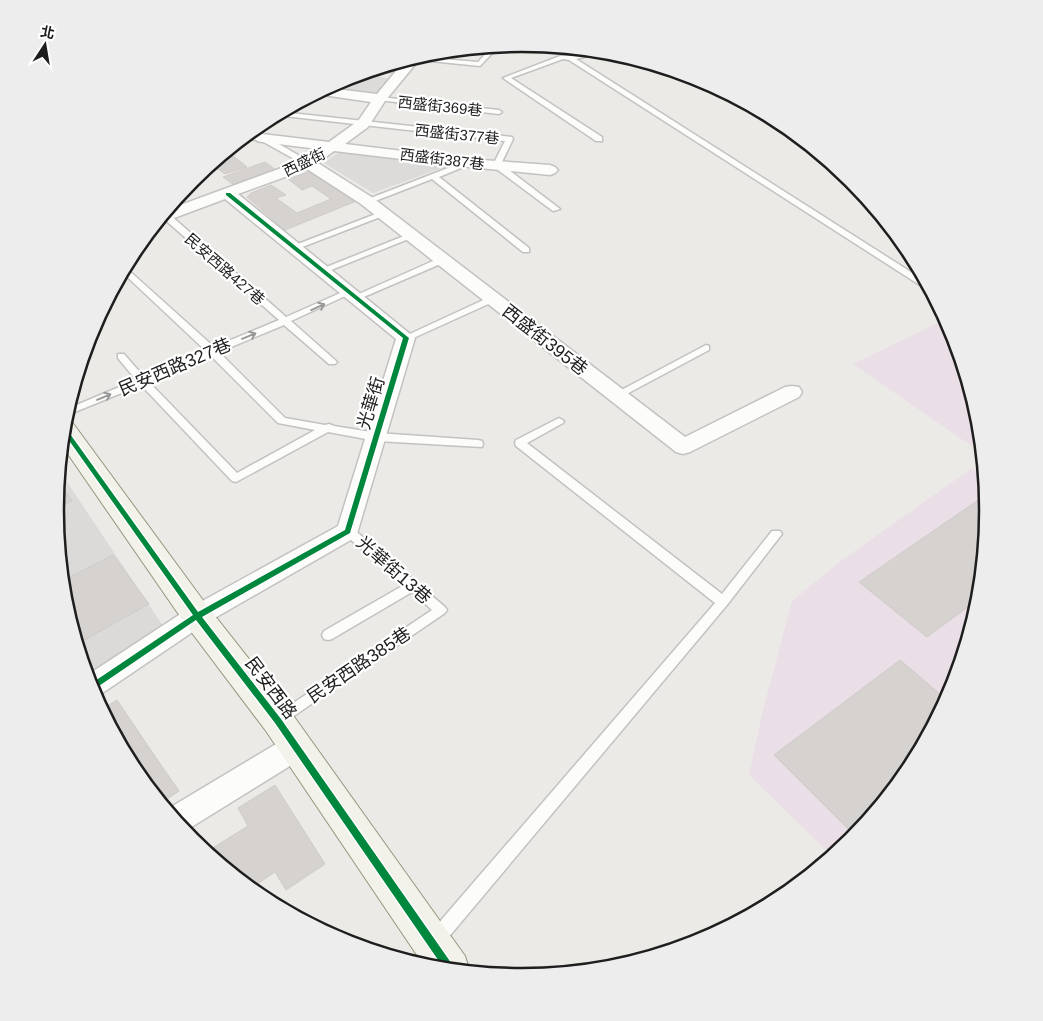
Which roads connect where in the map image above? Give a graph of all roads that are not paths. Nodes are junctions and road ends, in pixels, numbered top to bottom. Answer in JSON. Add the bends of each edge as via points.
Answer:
{"nodes":[{"id":1,"x":490,"y":53,"type":"edge"},
{"id":2,"x":581,"y":56,"type":"edge"},
{"id":3,"x":572,"y":58,"type":"junction"},
{"id":4,"x":437,"y":60,"type":"edge"},
{"id":5,"x":405,"y":67,"type":"edge"},
{"id":6,"x":334,"y":93,"type":"edge"},
{"id":7,"x":380,"y":99,"type":"junction"},
{"id":8,"x":499,"y":112,"type":"dead end"},
{"id":9,"x":290,"y":115,"type":"edge"},
{"id":10,"x":363,"y":124,"type":"junction"},
{"id":11,"x":256,"y":138,"type":"edge"},
{"id":12,"x":262,"y":138,"type":"junction"},
{"id":13,"x":599,"y":139,"type":"dead end"},
{"id":14,"x":333,"y":146,"type":"junction"},
{"id":15,"x":308,"y":163,"type":"junction"},
{"id":16,"x":468,"y":163,"type":"junction"},
{"id":17,"x":497,"y":165,"type":"junction"},
{"id":18,"x":550,"y":170,"type":"dead end"},
{"id":19,"x":433,"y":176,"type":"junction"},
{"id":20,"x":228,"y":194,"type":"junction"},
{"id":21,"x":367,"y":201,"type":"junction"},
{"id":22,"x":556,"y":208,"type":"dead end"},
{"id":23,"x":173,"y":213,"type":"edge"},
{"id":24,"x":384,"y":214,"type":"junction"},
{"id":25,"x":167,"y":221,"type":"edge"},
{"id":26,"x":412,"y":236,"type":"junction"},
{"id":27,"x":294,"y":247,"type":"junction"},
{"id":28,"x":526,"y":250,"type":"dead end"},
{"id":29,"x":442,"y":260,"type":"junction"},
{"id":30,"x":323,"y":270,"type":"junction"},
{"id":31,"x":129,"y":274,"type":"edge"},
{"id":32,"x":916,"y":279,"type":"edge"},
{"id":33,"x":353,"y":295,"type":"junction"},
{"id":34,"x":492,"y":299,"type":"junction"},
{"id":35,"x":286,"y":321,"type":"junction"},
{"id":36,"x":406,"y":338,"type":"junction"},
{"id":37,"x":706,"y":348,"type":"dead end"},
{"id":38,"x":212,"y":351,"type":"junction"},
{"id":39,"x":122,"y":356,"type":"dead end"},
{"id":40,"x":332,"y":362,"type":"dead end"},
{"id":41,"x":142,"y":381,"type":"junction"},
{"id":42,"x":792,"y":392,"type":"dead end"},
{"id":43,"x":616,"y":395,"type":"junction"},
{"id":44,"x":559,"y":421,"type":"dead end"},
{"id":45,"x":72,"y":423,"type":"edge"},
{"id":46,"x":329,"y":428,"type":"junction"},
{"id":47,"x":70,"y":436,"type":"edge"},
{"id":48,"x":377,"y":437,"type":"junction"},
{"id":49,"x":478,"y":444,"type":"dead end"},
{"id":50,"x":348,"y":531,"type":"junction"},
{"id":51,"x":776,"y":534,"type":"dead end"},
{"id":52,"x":413,"y":586,"type":"junction"},
{"id":53,"x":723,"y":602,"type":"junction"},
{"id":54,"x":440,"y":610,"type":"joint"},
{"id":55,"x":197,"y":616,"type":"junction"},
{"id":56,"x":328,"y":635,"type":"dead end"},
{"id":57,"x":97,"y":683,"type":"edge"},
{"id":58,"x":278,"y":721,"type":"junction"},
{"id":59,"x":296,"y":746,"type":"junction"},
{"id":60,"x":182,"y":817,"type":"edge"},
{"id":61,"x":432,"y":943,"type":"junction"},
{"id":62,"x":446,"y":962,"type":"edge"}],
"edges":[{"from":1,"to":4,"type":"lane","via":[[480,64]]},
{"from":2,"to":3,"type":"lane"},
{"from":3,"to":13,"type":"lane","via":[[562,57],[506,78]]},
{"from":3,"to":32,"type":"lane"},
{"from":5,"to":7,"type":"street","name":"西盛街"},
{"from":6,"to":7,"type":"street"},
{"from":7,"to":8,"type":"lane","name":"西盛街369巷"},
{"from":7,"to":10,"type":"street","name":"西盛街"},
{"from":9,"to":10,"type":"lane"},
{"from":10,"to":14,"type":"street","name":"西盛街"},
{"from":10,"to":17,"type":"lane","name":"西盛街377巷","via":[[509,139]]},
{"from":11,"to":12,"type":"lane"},
{"from":12,"to":14,"type":"street","name":"西盛街387巷"},
{"from":12,"to":15,"type":"lane"},
{"from":14,"to":15,"type":"street","name":"西盛街"},
{"from":14,"to":16,"type":"street","name":"西盛街387巷"},
{"from":15,"to":20,"type":"street","name":"西盛街"},
{"from":15,"to":21,"type":"street","name":"西盛街395巷"},
{"from":16,"to":17,"type":"street","name":"西盛街387巷"},
{"from":16,"to":19,"type":"lane"},
{"from":17,"to":18,"type":"street","name":"西盛街387巷"},
{"from":17,"to":22,"type":"lane","name":"西盛街377巷"},
{"from":19,"to":21,"type":"lane"},
{"from":19,"to":28,"type":"lane"},
{"from":20,"to":23,"type":"street","name":"西盛街"},
{"from":20,"to":27,"type":"street"},
{"from":21,"to":24,"type":"street","name":"西盛街395巷"},
{"from":24,"to":26,"type":"street","name":"西盛街395巷"},
{"from":24,"to":27,"type":"lane"},
{"from":25,"to":35,"type":"lane","name":"民安西路427巷"},
{"from":26,"to":29,"type":"street","name":"西盛街395巷"},
{"from":26,"to":30,"type":"lane"},
{"from":27,"to":30,"type":"street"},
{"from":29,"to":33,"type":"lane","name":"民安西路327巷"},
{"from":29,"to":34,"type":"street","name":"西盛街395巷"},
{"from":30,"to":33,"type":"street"},
{"from":31,"to":38,"type":"lane"},
{"from":35,"to":33,"type":"lane","name":"民安西路327巷","one_way":true},
{"from":33,"to":36,"type":"street"},
{"from":34,"to":36,"type":"lane"},
{"from":34,"to":43,"type":"street","name":"西盛街395巷"},
{"from":38,"to":35,"type":"lane","name":"民安西路327巷","one_way":true},
{"from":35,"to":40,"type":"lane","name":"民安西路427巷"},
{"from":36,"to":48,"type":"street","name":"光華街"},
{"from":37,"to":43,"type":"lane"},
{"from":38,"to":41,"type":"lane","name":"民安西路327巷"},
{"from":38,"to":46,"type":"lane","via":[[282,421]]},
{"from":39,"to":41,"type":"lane"},
{"from":45,"to":41,"type":"lane","name":"民安西路327巷","one_way":true},
{"from":41,"to":46,"type":"lane","via":[[236,478]]},
{"from":42,"to":43,"type":"street","name":"西盛街395巷","via":[[683,447]]},
{"from":44,"to":53,"type":"lane","via":[[520,443]]},
{"from":46,"to":48,"type":"lane"},
{"from":47,"to":55,"type":"street","name":"民安西路"},
{"from":48,"to":49,"type":"lane"},
{"from":48,"to":50,"type":"street","name":"光華街"},
{"from":50,"to":52,"type":"lane","name":"光華街13巷"},
{"from":50,"to":55,"type":"street"},
{"from":51,"to":53,"type":"lane"},
{"from":52,"to":54,"type":"lane","name":"光華街13巷"},
{"from":52,"to":56,"type":"lane"},
{"from":53,"to":61,"type":"lane"},
{"from":54,"to":58,"type":"lane","name":"民安西路385巷"},
{"from":55,"to":57,"type":"street"},
{"from":55,"to":58,"type":"street","name":"民安西路"},
{"from":58,"to":59,"type":"street","name":"民安西路"},
{"from":59,"to":60,"type":"street"},
{"from":59,"to":61,"type":"street","name":"民安西路"},
{"from":61,"to":62,"type":"street","name":"民安西路"}]}
